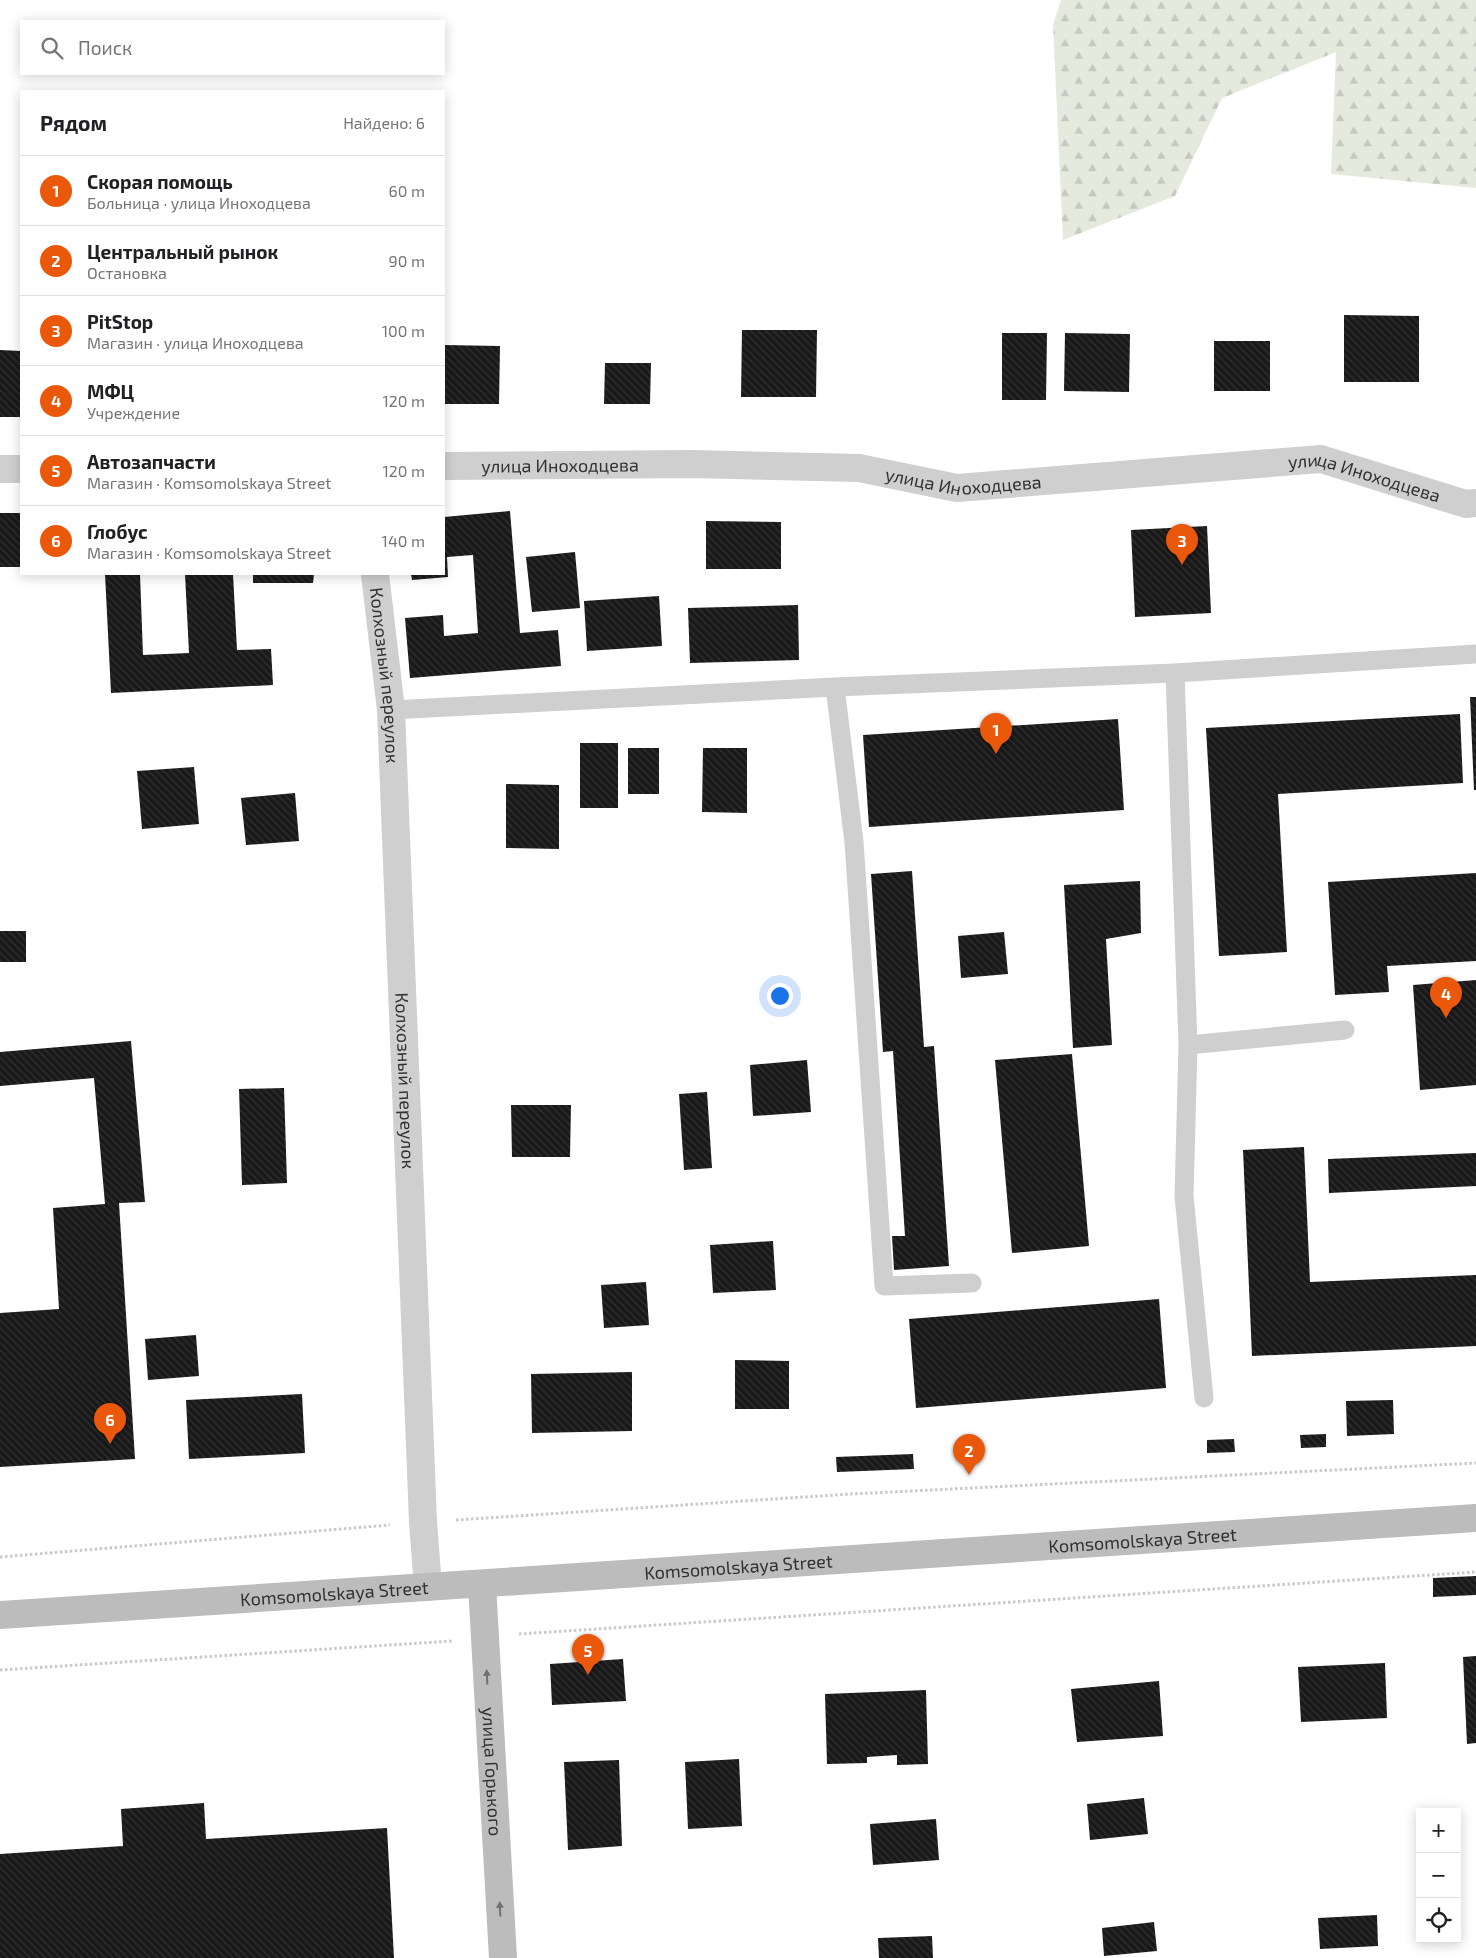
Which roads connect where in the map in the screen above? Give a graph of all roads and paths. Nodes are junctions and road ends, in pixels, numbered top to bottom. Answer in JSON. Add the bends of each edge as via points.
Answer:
{"nodes":[{"id":1,"x":445,"y":466,"type":"edge"},
{"id":2,"x":20,"y":468,"type":"edge"},
{"id":3,"x":0,"y":469,"type":"edge"},
{"id":4,"x":1476,"y":503,"type":"edge"},
{"id":5,"x":375,"y":575,"type":"edge"},
{"id":6,"x":1476,"y":654,"type":"edge"},
{"id":7,"x":1175,"y":673,"type":"junction"},
{"id":8,"x":835,"y":687,"type":"junction"},
{"id":9,"x":391,"y":710,"type":"junction"},
{"id":10,"x":1345,"y":1030,"type":"dead end"},
{"id":11,"x":1188,"y":1045,"type":"junction"},
{"id":12,"x":972,"y":1283,"type":"dead end"},
{"id":13,"x":1204,"y":1398,"type":"dead end"},
{"id":14,"x":1476,"y":1463,"type":"edge"},
{"id":15,"x":1476,"y":1518,"type":"edge"},
{"id":16,"x":423,"y":1522,"type":"junction"},
{"id":17,"x":0,"y":1557,"type":"edge"},
{"id":18,"x":1476,"y":1572,"type":"edge"},
{"id":19,"x":482,"y":1584,"type":"junction"},
{"id":20,"x":428,"y":1587,"type":"junction"},
{"id":21,"x":0,"y":1615,"type":"edge"},
{"id":22,"x":484,"y":1638,"type":"junction"},
{"id":23,"x":0,"y":1670,"type":"edge"},
{"id":24,"x":503,"y":1958,"type":"edge"}],
"edges":[{"from":1,"to":4,"type":"street","name":"улица Иноходцева","via":[[692,464],[859,468],[957,488],[1321,459],[1466,504]]},
{"from":2,"to":3,"type":"street"},
{"from":5,"to":9,"type":"street","name":"Колхозный переулок"},
{"from":6,"to":7,"type":"lane"},
{"from":7,"to":8,"type":"lane"},
{"from":7,"to":11,"type":"lane"},
{"from":8,"to":9,"type":"lane"},
{"from":8,"to":12,"type":"lane","via":[[854,842],[884,1286]]},
{"from":9,"to":16,"type":"street","name":"Колхозный переулок"},
{"from":10,"to":11,"type":"lane"},
{"from":11,"to":13,"type":"lane","via":[[1184,1196]]},
{"from":14,"to":16,"type":"path","via":[[860,1494]]},
{"from":15,"to":19,"type":"main road","name":"Komsomolskaya Street"},
{"from":16,"to":17,"type":"path"},
{"from":16,"to":20,"type":"street","name":"Колхозный переулок"},
{"from":18,"to":22,"type":"path"},
{"from":19,"to":20,"type":"main road","name":"Komsomolskaya Street"},
{"from":19,"to":22,"type":"main road","name":"улица Горького"},
{"from":20,"to":21,"type":"main road","name":"Komsomolskaya Street"},
{"from":22,"to":23,"type":"path"},
{"from":24,"to":22,"type":"main road","name":"улица Горького","one_way":true}]}
